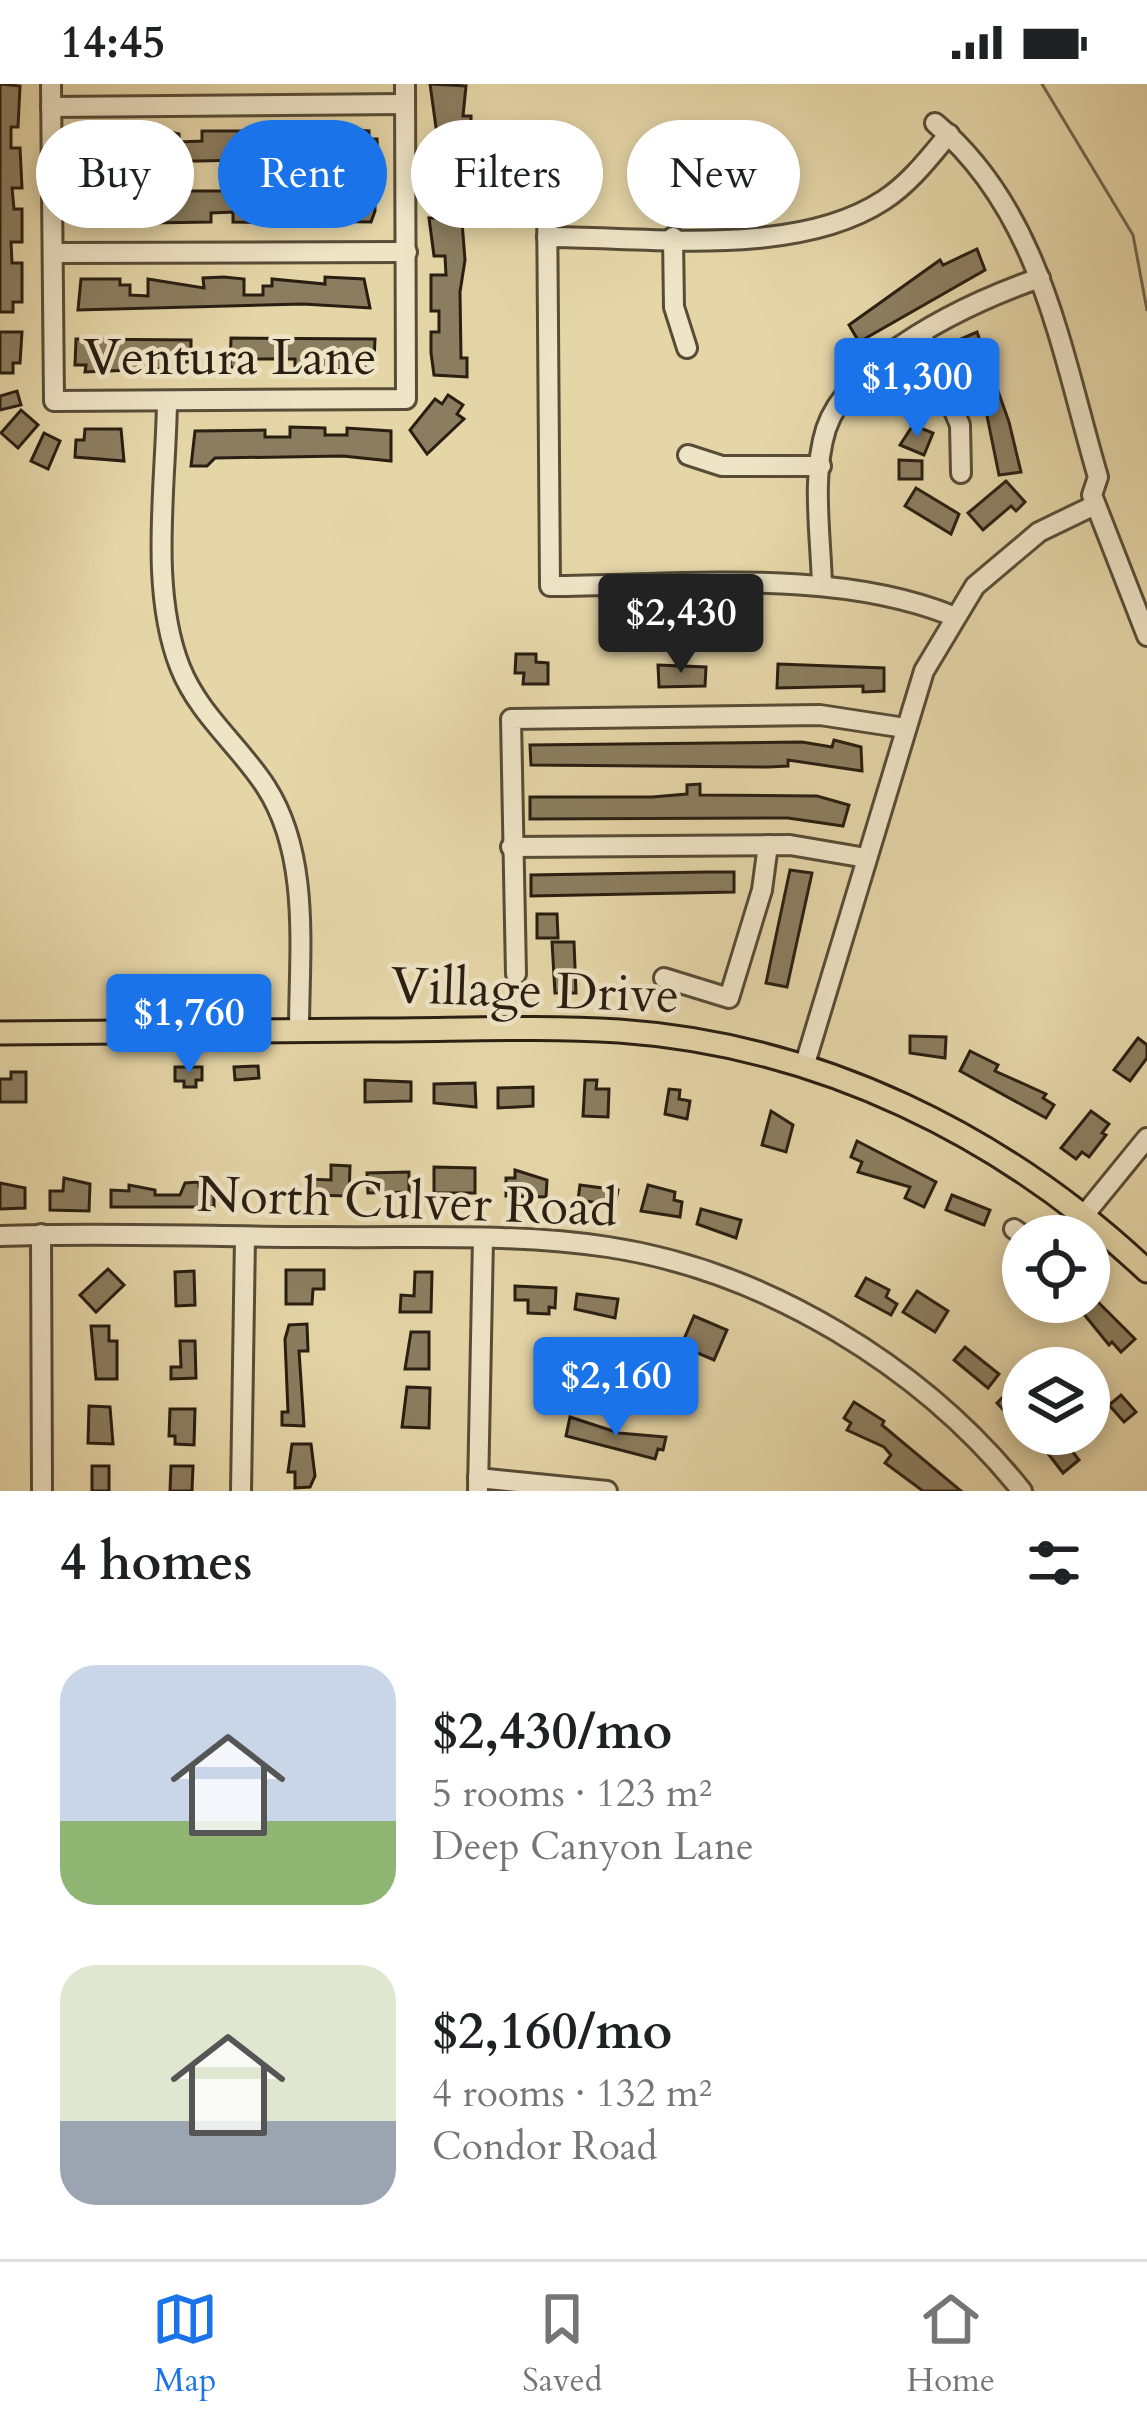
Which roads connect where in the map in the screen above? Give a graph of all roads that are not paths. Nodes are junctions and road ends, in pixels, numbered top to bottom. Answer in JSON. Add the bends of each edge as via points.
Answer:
{"nodes":[{"id":1,"x":51,"y":84,"type":"edge"},
{"id":2,"x":405,"y":94,"type":"edge"},
{"id":3,"x":51,"y":107,"type":"junction"},
{"id":4,"x":548,"y":228,"type":"edge"},
{"id":5,"x":673,"y":237,"type":"junction"},
{"id":6,"x":548,"y":238,"type":"junction"},
{"id":7,"x":407,"y":252,"type":"junction"},
{"id":8,"x":53,"y":254,"type":"junction"},
{"id":9,"x":1040,"y":278,"type":"junction"},
{"id":10,"x":922,"y":336,"type":"junction"},
{"id":11,"x":687,"y":348,"type":"dead end"},
{"id":12,"x":166,"y":401,"type":"junction"},
{"id":13,"x":688,"y":455,"type":"dead end"},
{"id":14,"x":821,"y":466,"type":"junction"},
{"id":15,"x":961,"y":473,"type":"dead end"},
{"id":16,"x":1095,"y":505,"type":"junction"},
{"id":17,"x":822,"y":586,"type":"junction"},
{"id":18,"x":953,"y":616,"type":"junction"},
{"id":19,"x":1147,"y":636,"type":"edge"},
{"id":20,"x":904,"y":728,"type":"junction"},
{"id":21,"x":768,"y":845,"type":"junction"},
{"id":22,"x":511,"y":847,"type":"junction"},
{"id":23,"x":866,"y":858,"type":"junction"},
{"id":24,"x":516,"y":974,"type":"dead end"},
{"id":25,"x":664,"y":978,"type":"dead end"},
{"id":26,"x":299,"y":1031,"type":"junction"},
{"id":27,"x":0,"y":1033,"type":"edge"},
{"id":28,"x":804,"y":1067,"type":"junction"},
{"id":29,"x":1147,"y":1138,"type":"edge"},
{"id":30,"x":1083,"y":1213,"type":"junction"},
{"id":31,"x":41,"y":1234,"type":"junction"},
{"id":32,"x":0,"y":1236,"type":"edge"},
{"id":33,"x":245,"y":1237,"type":"junction"},
{"id":34,"x":483,"y":1239,"type":"junction"},
{"id":35,"x":1147,"y":1271,"type":"edge"},
{"id":36,"x":478,"y":1484,"type":"edge"},
{"id":37,"x":42,"y":1491,"type":"edge"},
{"id":38,"x":241,"y":1491,"type":"edge"},
{"id":39,"x":607,"y":1491,"type":"edge"},
{"id":40,"x":1022,"y":1491,"type":"edge"}],
"edges":[{"from":1,"to":3,"type":"street"},
{"from":2,"to":3,"type":"street"},
{"from":2,"to":7,"type":"street"},
{"from":3,"to":8,"type":"street"},
{"from":4,"to":6,"type":"street"},
{"from":5,"to":6,"type":"street"},
{"from":5,"to":9,"type":"street","via":[[791,235],[842,222],[888,198],[942,129],[1006,202]]},
{"from":5,"to":11,"type":"street","via":[[674,307]]},
{"from":6,"to":17,"type":"street","via":[[550,586]]},
{"from":7,"to":8,"type":"street"},
{"from":7,"to":12,"type":"street","name":"Ventura Lane","via":[[406,399]]},
{"from":8,"to":12,"type":"street","name":"Ventura Lane","via":[[54,401]]},
{"from":9,"to":10,"type":"street"},
{"from":9,"to":16,"type":"street","via":[[1097,477]]},
{"from":10,"to":14,"type":"street","via":[[852,382],[826,430]]},
{"from":10,"to":15,"type":"street","via":[[960,425]]},
{"from":12,"to":26,"type":"street","via":[[164,581],[173,643],[194,695],[268,791],[286,830],[298,903]]},
{"from":13,"to":14,"type":"street","via":[[722,466]]},
{"from":14,"to":17,"type":"street"},
{"from":16,"to":18,"type":"street","via":[[1008,554]]},
{"from":16,"to":19,"type":"street"},
{"from":17,"to":18,"type":"street","via":[[880,591]]},
{"from":18,"to":20,"type":"street"},
{"from":20,"to":22,"type":"street","via":[[847,716],[511,719]]},
{"from":20,"to":23,"type":"street"},
{"from":21,"to":22,"type":"street"},
{"from":21,"to":23,"type":"street"},
{"from":21,"to":25,"type":"street","via":[[729,998]]},
{"from":22,"to":24,"type":"street"},
{"from":23,"to":28,"type":"street"},
{"from":26,"to":27,"type":"main road","name":"Village Drive"},
{"from":26,"to":28,"type":"main road","name":"Village Drive","via":[[620,1031]]},
{"from":28,"to":30,"type":"main road","name":"Village Drive","via":[[960,1132]]},
{"from":29,"to":30,"type":"street"},
{"from":30,"to":35,"type":"main road","name":"Village Drive"},
{"from":31,"to":32,"type":"street","name":"North Culver Road"},
{"from":31,"to":33,"type":"street","name":"North Culver Road"},
{"from":31,"to":37,"type":"street"},
{"from":33,"to":34,"type":"street","name":"North Culver Road"},
{"from":33,"to":38,"type":"street"},
{"from":34,"to":36,"type":"street"},
{"from":34,"to":40,"type":"street","name":"North Culver Road","via":[[663,1257],[792,1308],[893,1370]]},
{"from":36,"to":39,"type":"street"}]}
